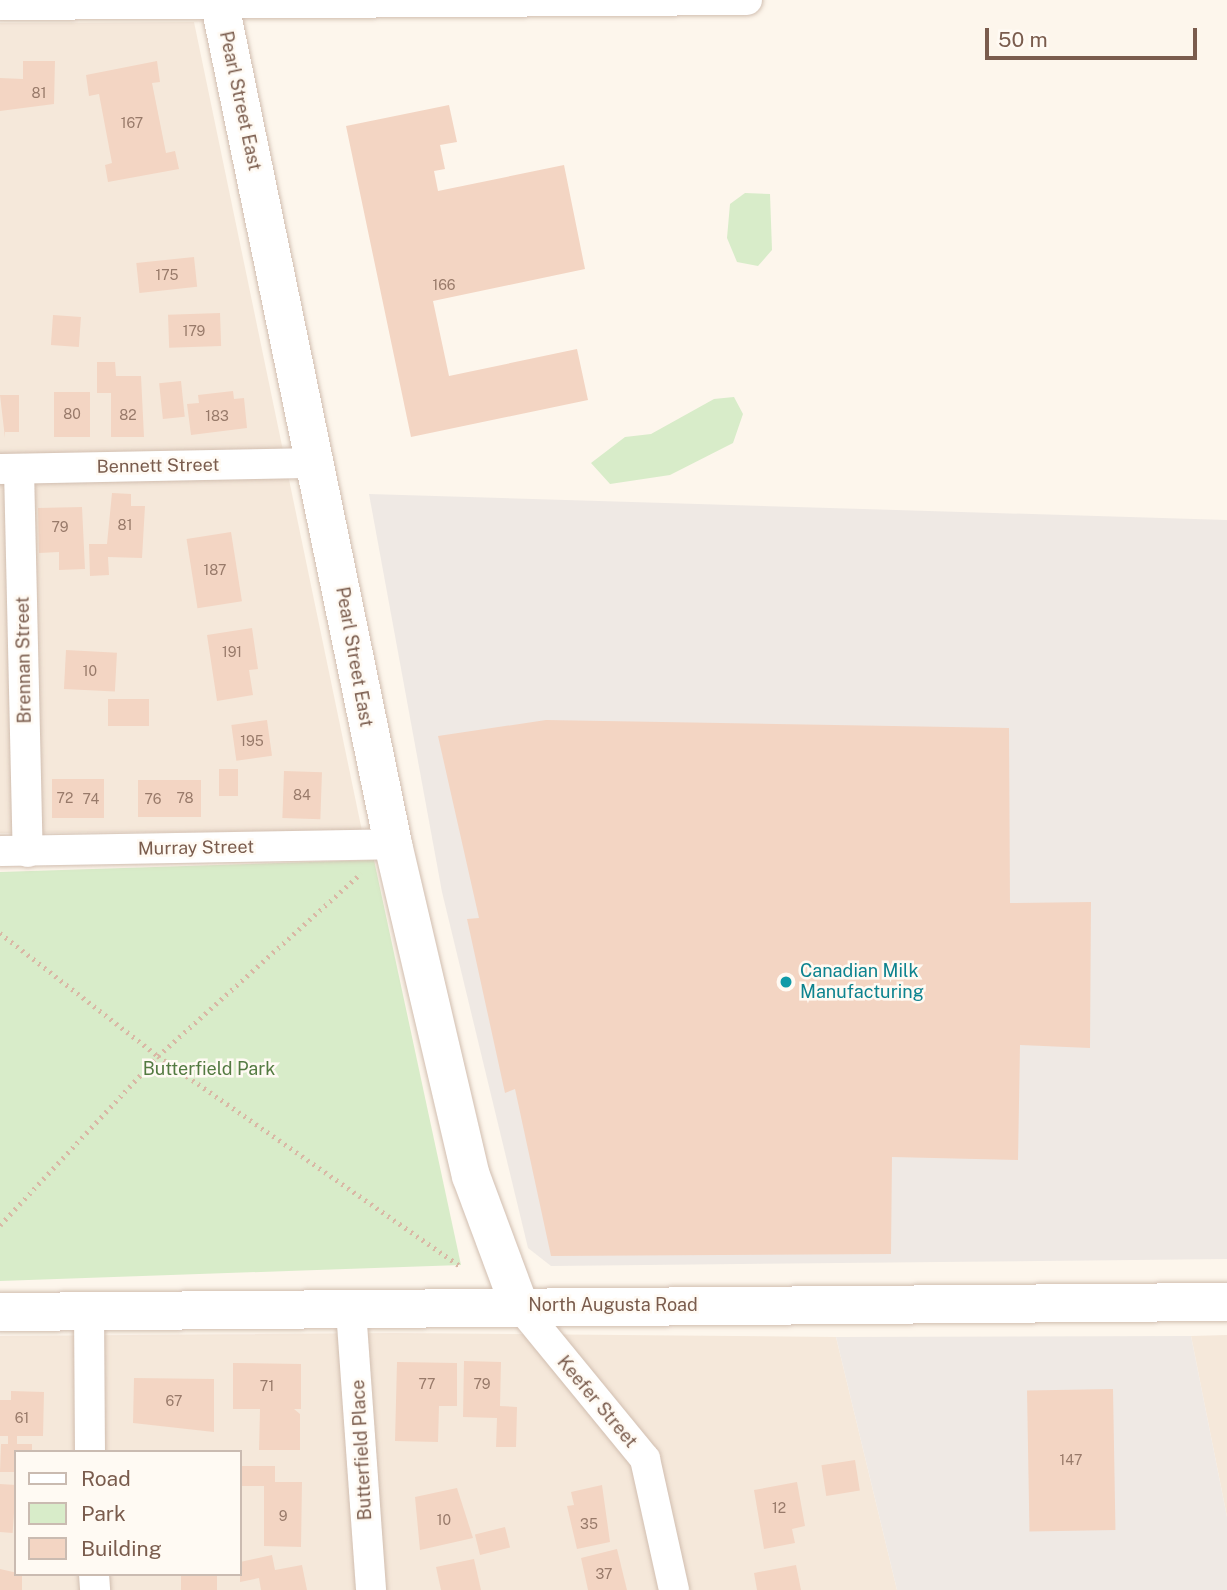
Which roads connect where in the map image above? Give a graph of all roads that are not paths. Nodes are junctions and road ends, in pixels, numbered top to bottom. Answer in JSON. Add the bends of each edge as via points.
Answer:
{"nodes":[{"id":1,"x":747,"y":0,"type":"edge"},
{"id":2,"x":219,"y":1,"type":"edge"},
{"id":3,"x":0,"y":5,"type":"edge"},
{"id":4,"x":317,"y":463,"type":"junction"},
{"id":5,"x":9,"y":469,"type":"edge"},
{"id":6,"x":393,"y":844,"type":"junction"},
{"id":7,"x":14,"y":852,"type":"edge"},
{"id":8,"x":1227,"y":1301,"type":"edge"},
{"id":9,"x":519,"y":1305,"type":"junction"},
{"id":10,"x":89,"y":1310,"type":"junction"},
{"id":11,"x":351,"y":1310,"type":"junction"},
{"id":12,"x":0,"y":1312,"type":"edge"},
{"id":13,"x":90,"y":1450,"type":"edge"},
{"id":14,"x":371,"y":1590,"type":"edge"},
{"id":15,"x":674,"y":1590,"type":"edge"}],
"edges":[{"from":1,"to":2,"type":"street"},
{"from":2,"to":3,"type":"street"},
{"from":2,"to":4,"type":"street","name":"Pearl Street East"},
{"from":4,"to":5,"type":"street","name":"Bennett Street"},
{"from":4,"to":6,"type":"street","name":"Pearl Street East"},
{"from":5,"to":7,"type":"street","name":"Brennan Street"},
{"from":6,"to":7,"type":"street","name":"Murray Street"},
{"from":6,"to":9,"type":"street","name":"Pearl Street East","via":[[471,1176]]},
{"from":8,"to":9,"type":"street","name":"North Augusta Road"},
{"from":9,"to":11,"type":"street","name":"North Augusta Road"},
{"from":9,"to":15,"type":"street","name":"Keefer Street","via":[[645,1459]]},
{"from":10,"to":11,"type":"street","name":"North Augusta Road"},
{"from":10,"to":12,"type":"street","name":"North Augusta Road"},
{"from":10,"to":13,"type":"street"},
{"from":11,"to":14,"type":"street","name":"Butterfield Place"}]}
